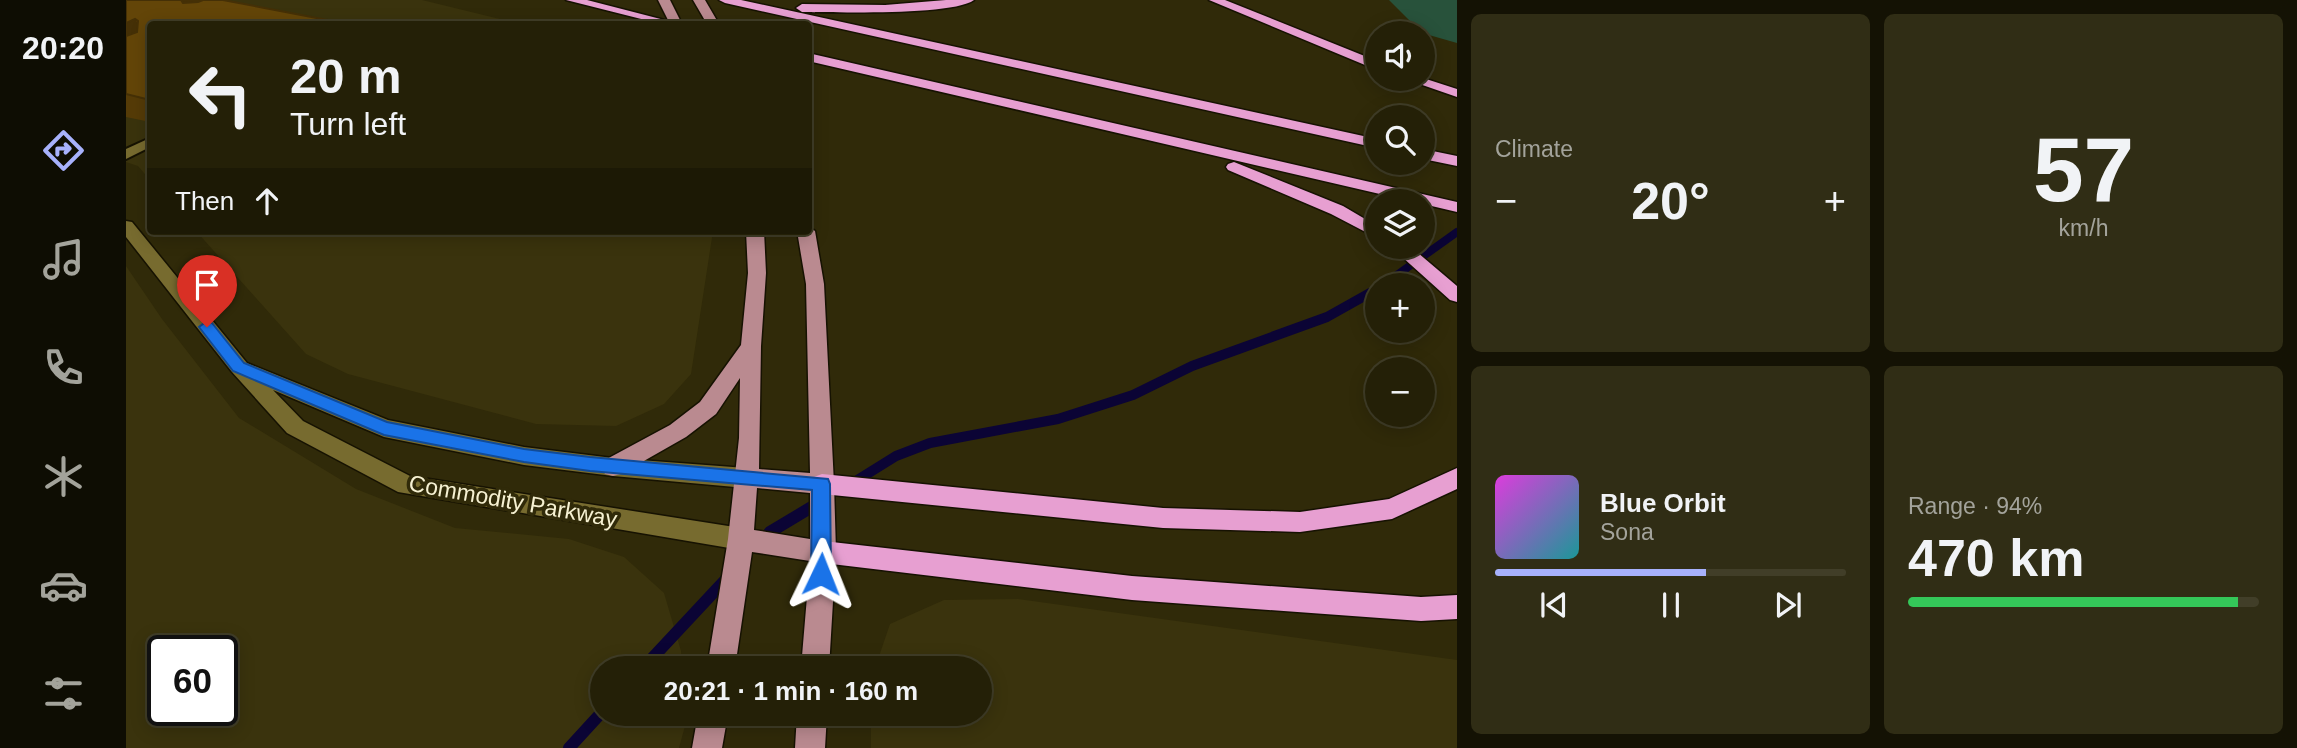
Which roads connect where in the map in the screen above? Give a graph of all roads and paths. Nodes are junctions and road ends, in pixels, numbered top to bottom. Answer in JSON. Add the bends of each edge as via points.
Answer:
{"nodes":[{"id":1,"x":572,"y":0,"type":"edge"},
{"id":2,"x":664,"y":0,"type":"edge"},
{"id":3,"x":699,"y":0,"type":"edge"},
{"id":4,"x":968,"y":0,"type":"edge"},
{"id":5,"x":1215,"y":0,"type":"edge"},
{"id":6,"x":728,"y":1,"type":"edge"},
{"id":7,"x":662,"y":21,"type":"edge"},
{"id":8,"x":674,"y":21,"type":"edge"},
{"id":9,"x":711,"y":21,"type":"edge"},
{"id":10,"x":812,"y":58,"type":"edge"},
{"id":11,"x":1365,"y":61,"type":"edge"},
{"id":12,"x":1435,"y":86,"type":"edge"},
{"id":13,"x":1457,"y":93,"type":"edge"},
{"id":14,"x":1098,"y":126,"type":"junction"},
{"id":15,"x":126,"y":141,"type":"edge"},
{"id":16,"x":1365,"y":141,"type":"edge"},
{"id":17,"x":146,"y":145,"type":"edge"},
{"id":18,"x":126,"y":155,"type":"edge"},
{"id":19,"x":1435,"y":156,"type":"edge"},
{"id":20,"x":1457,"y":161,"type":"edge"},
{"id":21,"x":1457,"y":207,"type":"edge"},
{"id":22,"x":126,"y":226,"type":"edge"},
{"id":23,"x":1365,"y":226,"type":"edge"},
{"id":24,"x":755,"y":235,"type":"edge"},
{"id":25,"x":807,"y":235,"type":"edge"},
{"id":26,"x":1414,"y":259,"type":"edge"},
{"id":27,"x":1457,"y":296,"type":"edge"},
{"id":28,"x":751,"y":346,"type":"junction"},
{"id":29,"x":239,"y":367,"type":"junction"},
{"id":30,"x":612,"y":467,"type":"junction"},
{"id":31,"x":746,"y":478,"type":"junction"},
{"id":32,"x":1457,"y":478,"type":"edge"},
{"id":33,"x":821,"y":484,"type":"junction"},
{"id":34,"x":741,"y":539,"type":"junction"},
{"id":35,"x":823,"y":552,"type":"junction"},
{"id":36,"x":1457,"y":607,"type":"edge"},
{"id":37,"x":723,"y":656,"type":"edge"},
{"id":38,"x":816,"y":656,"type":"edge"},
{"id":39,"x":711,"y":726,"type":"edge"},
{"id":40,"x":811,"y":726,"type":"edge"},
{"id":41,"x":707,"y":748,"type":"edge"},
{"id":42,"x":810,"y":748,"type":"edge"}],
"edges":[{"from":1,"to":7,"type":"highway"},
{"from":2,"to":8,"type":"main road"},
{"from":3,"to":9,"type":"main road"},
{"from":4,"to":6,"type":"highway","via":[[869,10]]},
{"from":5,"to":11,"type":"highway"},
{"from":6,"to":16,"type":"highway"},
{"from":10,"to":14,"type":"highway"},
{"from":12,"to":13,"type":"highway"},
{"from":14,"to":21,"type":"highway"},
{"from":14,"to":23,"type":"highway","via":[[1234,167]]},
{"from":15,"to":17,"type":"lane"},
{"from":17,"to":18,"type":"lane"},
{"from":19,"to":20,"type":"highway"},
{"from":22,"to":29,"type":"street","name":"Commodity Parkway"},
{"from":24,"to":28,"type":"main road"},
{"from":25,"to":33,"type":"main road","via":[[815,284]]},
{"from":26,"to":27,"type":"highway"},
{"from":28,"to":30,"type":"main road","via":[[708,408],[678,431]]},
{"from":28,"to":31,"type":"main road"},
{"from":29,"to":30,"type":"street","name":"Commodity Parkway","via":[[384,428],[524,456]]},
{"from":29,"to":34,"type":"street","name":"Commodity Parkway","via":[[295,427],[406,485]]},
{"from":30,"to":31,"type":"street","name":"Commodity Parkway"},
{"from":31,"to":33,"type":"main road"},
{"from":31,"to":34,"type":"main road"},
{"from":32,"to":33,"type":"highway","via":[[1392,509],[1300,522],[1163,519]]},
{"from":33,"to":35,"type":"main road"},
{"from":34,"to":35,"type":"main road"},
{"from":34,"to":37,"type":"main road"},
{"from":35,"to":36,"type":"highway","via":[[1132,587],[1421,609]]},
{"from":35,"to":38,"type":"main road"},
{"from":39,"to":41,"type":"main road"},
{"from":40,"to":42,"type":"main road"}]}
